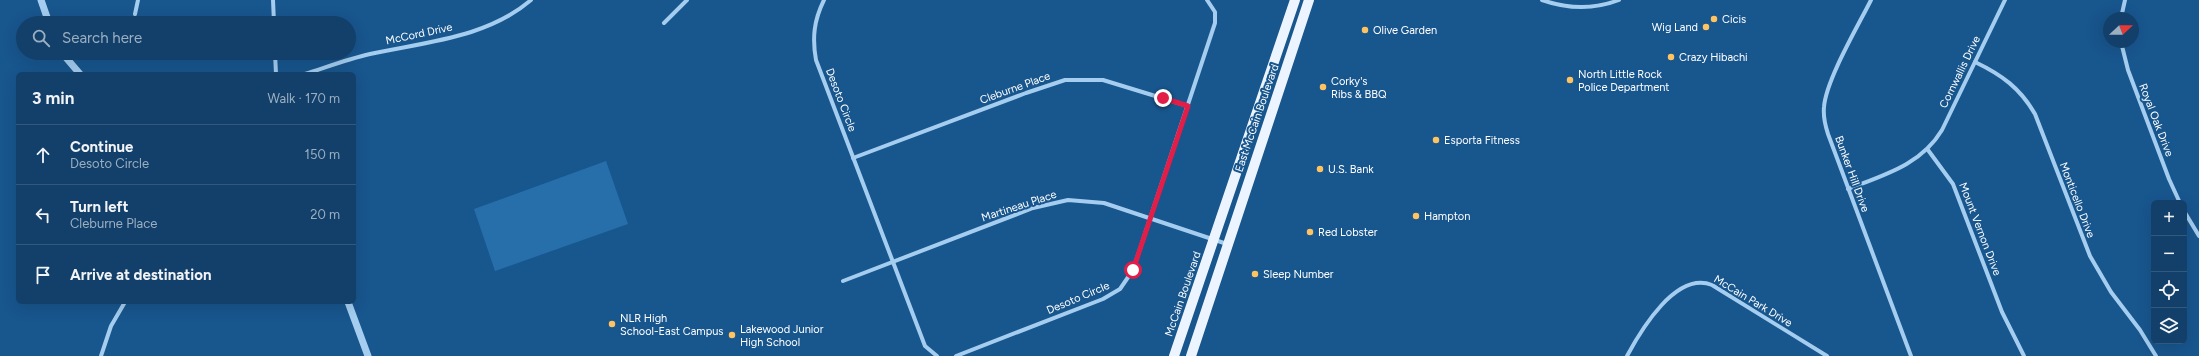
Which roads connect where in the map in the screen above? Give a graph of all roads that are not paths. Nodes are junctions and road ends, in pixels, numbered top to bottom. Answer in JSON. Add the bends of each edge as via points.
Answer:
{"nodes":[{"id":1,"x":41,"y":0,"type":"edge"},
{"id":2,"x":138,"y":0,"type":"edge"},
{"id":3,"x":273,"y":0,"type":"edge"},
{"id":4,"x":531,"y":0,"type":"edge"},
{"id":5,"x":686,"y":0,"type":"edge"},
{"id":6,"x":824,"y":0,"type":"edge"},
{"id":7,"x":1207,"y":0,"type":"edge"},
{"id":8,"x":1295,"y":0,"type":"edge"},
{"id":9,"x":1309,"y":0,"type":"edge"},
{"id":10,"x":1542,"y":0,"type":"edge"},
{"id":11,"x":1619,"y":0,"type":"edge"},
{"id":12,"x":1871,"y":0,"type":"edge"},
{"id":13,"x":2005,"y":0,"type":"edge"},
{"id":14,"x":2125,"y":0,"type":"edge"},
{"id":15,"x":2122,"y":12,"type":"edge"},
{"id":16,"x":135,"y":14,"type":"dead end"},
{"id":17,"x":47,"y":16,"type":"edge"},
{"id":18,"x":274,"y":16,"type":"edge"},
{"id":19,"x":664,"y":23,"type":"dead end"},
{"id":20,"x":2122,"y":48,"type":"edge"},
{"id":21,"x":356,"y":58,"type":"edge"},
{"id":22,"x":68,"y":60,"type":"edge"},
{"id":23,"x":275,"y":60,"type":"edge"},
{"id":24,"x":349,"y":60,"type":"edge"},
{"id":25,"x":1975,"y":62,"type":"junction"},
{"id":26,"x":78,"y":72,"type":"edge"},
{"id":27,"x":276,"y":72,"type":"edge"},
{"id":28,"x":311,"y":72,"type":"edge"},
{"id":29,"x":1188,"y":106,"type":"junction"},
{"id":30,"x":1928,"y":150,"type":"junction"},
{"id":31,"x":854,"y":158,"type":"junction"},
{"id":32,"x":1848,"y":189,"type":"junction"},
{"id":33,"x":2179,"y":200,"type":"edge"},
{"id":34,"x":2187,"y":216,"type":"edge"},
{"id":35,"x":1150,"y":218,"type":"junction"},
{"id":36,"x":2199,"y":236,"type":"edge"},
{"id":37,"x":1214,"y":240,"type":"junction"},
{"id":38,"x":1227,"y":244,"type":"junction"},
{"id":39,"x":893,"y":262,"type":"junction"},
{"id":40,"x":842,"y":281,"type":"dead end"},
{"id":41,"x":124,"y":304,"type":"edge"},
{"id":42,"x":349,"y":304,"type":"edge"},
{"id":43,"x":102,"y":356,"type":"edge"},
{"id":44,"x":368,"y":356,"type":"edge"},
{"id":45,"x":937,"y":356,"type":"edge"},
{"id":46,"x":956,"y":356,"type":"edge"},
{"id":47,"x":1174,"y":356,"type":"edge"},
{"id":48,"x":1191,"y":356,"type":"edge"},
{"id":49,"x":1628,"y":356,"type":"edge"},
{"id":50,"x":1826,"y":356,"type":"edge"},
{"id":51,"x":1911,"y":356,"type":"edge"},
{"id":52,"x":2024,"y":356,"type":"edge"},
{"id":53,"x":2156,"y":356,"type":"edge"}],
"edges":[{"from":1,"to":17,"type":"street"},
{"from":2,"to":16,"type":"street"},
{"from":3,"to":18,"type":"street"},
{"from":4,"to":21,"type":"street","name":"McCord Drive","via":[[482,29]]},
{"from":5,"to":19,"type":"street"},
{"from":6,"to":31,"type":"street","name":"Desoto Circle","via":[[814,23],[814,51]]},
{"from":7,"to":29,"type":"street","name":"Desoto Circle","via":[[1215,12],[1215,23]]},
{"from":8,"to":37,"type":"main road","name":"East McCain Boulevard"},
{"from":9,"to":38,"type":"main road","name":"East McCain Boulevard"},
{"from":10,"to":11,"type":"street","via":[[1579,8]]},
{"from":12,"to":32,"type":"street","name":"Bunker Hill Drive","via":[[1830,84],[1824,106],[1828,134]]},
{"from":13,"to":25,"type":"street","name":"Cornwallis Drive"},
{"from":14,"to":15,"type":"street"},
{"from":20,"to":33,"type":"street","name":"Royal Oak Drive","via":[[2128,70]]},
{"from":22,"to":26,"type":"street"},
{"from":23,"to":27,"type":"street"},
{"from":24,"to":28,"type":"street","name":"McCord Drive"},
{"from":25,"to":30,"type":"street","name":"Cornwallis Drive","via":[[1942,130]]},
{"from":25,"to":53,"type":"street","name":"Monticello Drive","via":[[2009,81],[2027,101],[2035,114],[2090,256],[2111,292]]},
{"from":29,"to":31,"type":"street","name":"Cleburne Place","via":[[1103,80],[1064,80]]},
{"from":29,"to":35,"type":"street","name":"Desoto Circle"},
{"from":30,"to":32,"type":"street","via":[[1906,166]]},
{"from":30,"to":52,"type":"street","name":"Mount Vernon Drive","via":[[1953,184],[2002,312]]},
{"from":31,"to":39,"type":"street","name":"Desoto Circle"},
{"from":32,"to":51,"type":"street","name":"Bunker Hill Drive"},
{"from":34,"to":36,"type":"street"},
{"from":35,"to":37,"type":"street","name":"Martineau Place"},
{"from":35,"to":39,"type":"street","name":"Martineau Place","via":[[1104,203],[1082,200],[1054,202]]},
{"from":35,"to":46,"type":"street","name":"Desoto Circle","via":[[1133,270],[1114,294]]},
{"from":37,"to":38,"type":"street","name":"Martineau Place"},
{"from":37,"to":47,"type":"main road","name":"McCain Boulevard"},
{"from":38,"to":48,"type":"main road"},
{"from":39,"to":40,"type":"street","name":"Martineau Place"},
{"from":39,"to":45,"type":"street","name":"Desoto Circle","via":[[925,346]]},
{"from":41,"to":43,"type":"street","via":[[111,326]]},
{"from":42,"to":44,"type":"street"},
{"from":49,"to":50,"type":"street","name":"McCain Park Drive","via":[[1668,297],[1682,288],[1702,282],[1712,285]]}]}
